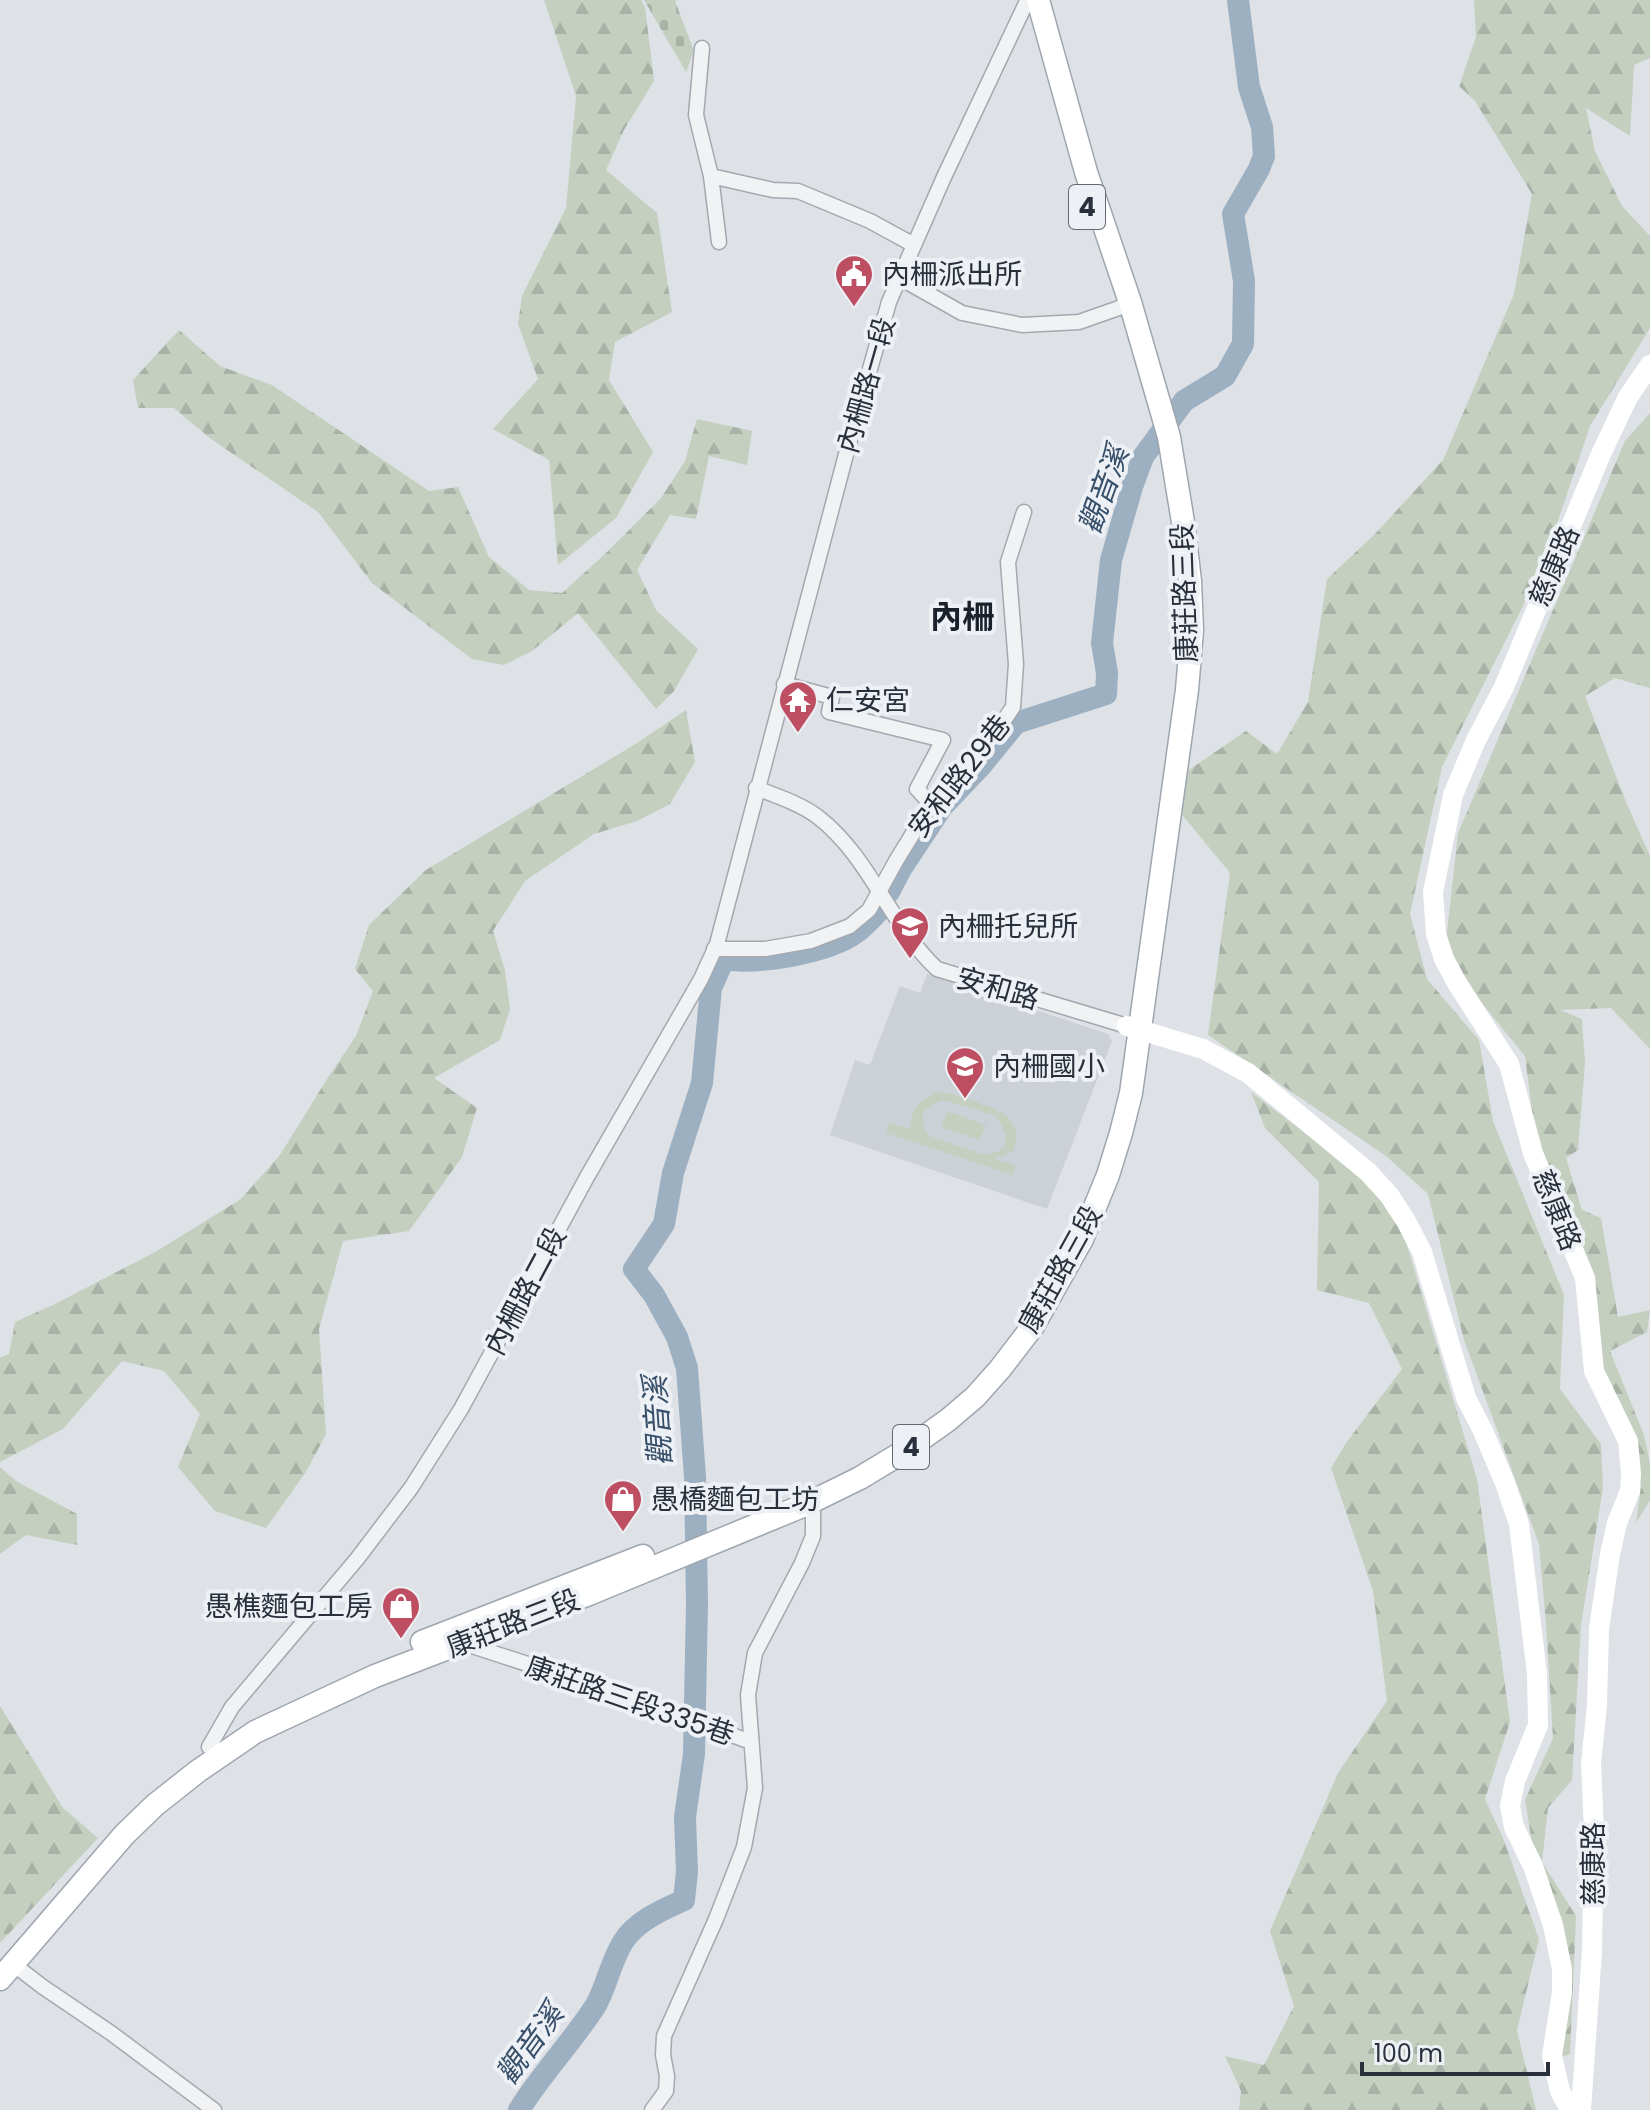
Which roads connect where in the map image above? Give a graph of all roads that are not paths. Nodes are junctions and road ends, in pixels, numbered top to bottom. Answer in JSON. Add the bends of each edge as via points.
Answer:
{"nodes":[{"id":1,"x":1027,"y":0,"type":"edge"},
{"id":2,"x":1038,"y":0,"type":"edge"},
{"id":3,"x":702,"y":48,"type":"dead end"},
{"id":4,"x":711,"y":176,"type":"junction"},
{"id":5,"x":719,"y":242,"type":"dead end"},
{"id":6,"x":914,"y":245,"type":"junction"},
{"id":7,"x":900,"y":278,"type":"junction"},
{"id":8,"x":1125,"y":305,"type":"junction"},
{"id":9,"x":1650,"y":365,"type":"edge"},
{"id":10,"x":1024,"y":512,"type":"dead end"},
{"id":11,"x":784,"y":684,"type":"junction"},
{"id":12,"x":756,"y":788,"type":"junction"},
{"id":13,"x":931,"y":804,"type":"junction"},
{"id":14,"x":879,"y":892,"type":"junction"},
{"id":15,"x":714,"y":949,"type":"junction"},
{"id":16,"x":1134,"y":1028,"type":"junction"},
{"id":17,"x":809,"y":1503,"type":"junction"},
{"id":18,"x":463,"y":1643,"type":"junction"},
{"id":19,"x":751,"y":1742,"type":"junction"},
{"id":20,"x":209,"y":1747,"type":"junction"},
{"id":21,"x":4,"y":1968,"type":"edge"},
{"id":22,"x":214,"y":2110,"type":"edge"},
{"id":23,"x":652,"y":2110,"type":"edge"},
{"id":24,"x":1570,"y":2110,"type":"edge"},
{"id":25,"x":1581,"y":2110,"type":"edge"}],
"edges":[{"from":1,"to":6,"type":"street","name":"內柵路一段"},
{"from":1,"to":8,"type":"main road","name":"康莊路三段","number":"4","via":[[1077,178]]},
{"from":2,"to":8,"type":"main road","name":"康莊路三段","number":"4"},
{"from":3,"to":4,"type":"street","via":[[696,115]]},
{"from":4,"to":5,"type":"street"},
{"from":4,"to":6,"type":"street","via":[[798,191]]},
{"from":6,"to":7,"type":"street","name":"內柵路一段"},
{"from":7,"to":8,"type":"street","via":[[962,313],[1022,325],[1079,322]]},
{"from":7,"to":11,"type":"street","name":"內柵路一段","via":[[864,388]]},
{"from":8,"to":16,"type":"main road","name":"康莊路三段","number":"4","via":[[1165,454],[1179,629]]},
{"from":9,"to":25,"type":"street","name":"慈康路","via":[[1601,454],[1453,795],[1433,892],[1444,959],[1509,1064],[1533,1153],[1585,1278],[1594,1371],[1628,1441],[1630,1491],[1617,1523],[1599,1629],[1591,1763],[1592,1951]]},
{"from":10,"to":13,"type":"street","name":"安和路29巷","via":[[1008,562],[1016,664],[1013,707]]},
{"from":11,"to":12,"type":"street","name":"內柵路一段"},
{"from":11,"to":13,"type":"street","via":[[832,697],[829,712],[943,740],[917,789]]},
{"from":12,"to":14,"type":"street","name":"安和路","via":[[816,815],[836,833]]},
{"from":12,"to":15,"type":"street","name":"內柵路二段"},
{"from":13,"to":14,"type":"street","name":"安和路29巷"},
{"from":14,"to":15,"type":"street","name":"安和路29巷","via":[[869,910],[850,926],[811,941],[765,949]]},
{"from":14,"to":16,"type":"street","name":"安和路","via":[[921,955],[937,969]]},
{"from":15,"to":20,"type":"street","name":"內柵路二段","via":[[461,1409],[411,1488],[232,1707]]},
{"from":16,"to":17,"type":"main road","name":"康莊路三段","number":"4","via":[[1131,1093],[1108,1175],[1082,1239],[1033,1326],[975,1397],[948,1420],[860,1478]]},
{"from":16,"to":20,"type":"main road","name":"康莊路三段","number":"4","via":[[1108,1131],[1053,1266],[995,1356],[935,1413],[859,1466],[806,1491],[427,1640],[288,1701]]},
{"from":16,"to":24,"type":"street","via":[[1203,1049],[1248,1073],[1368,1172],[1389,1195],[1422,1252],[1466,1398],[1519,1524],[1538,1725],[1510,1806],[1553,1925],[1562,1969],[1552,2056]]},
{"from":17,"to":18,"type":"main road","name":"康莊路三段","number":"4"},
{"from":17,"to":19,"type":"street","via":[[813,1536],[755,1653],[748,1695]]},
{"from":18,"to":19,"type":"street","name":"康莊路三段335巷"},
{"from":18,"to":21,"type":"main road","name":"康莊路三段","number":"4","via":[[289,1715],[198,1771],[124,1835]]},
{"from":19,"to":23,"type":"street","via":[[755,1788],[744,1847],[664,2036],[666,2091]]},
{"from":20,"to":21,"type":"main road","name":"康莊路三段","number":"4","via":[[136,1808]]},
{"from":21,"to":22,"type":"street","via":[[43,1987]]}]}
